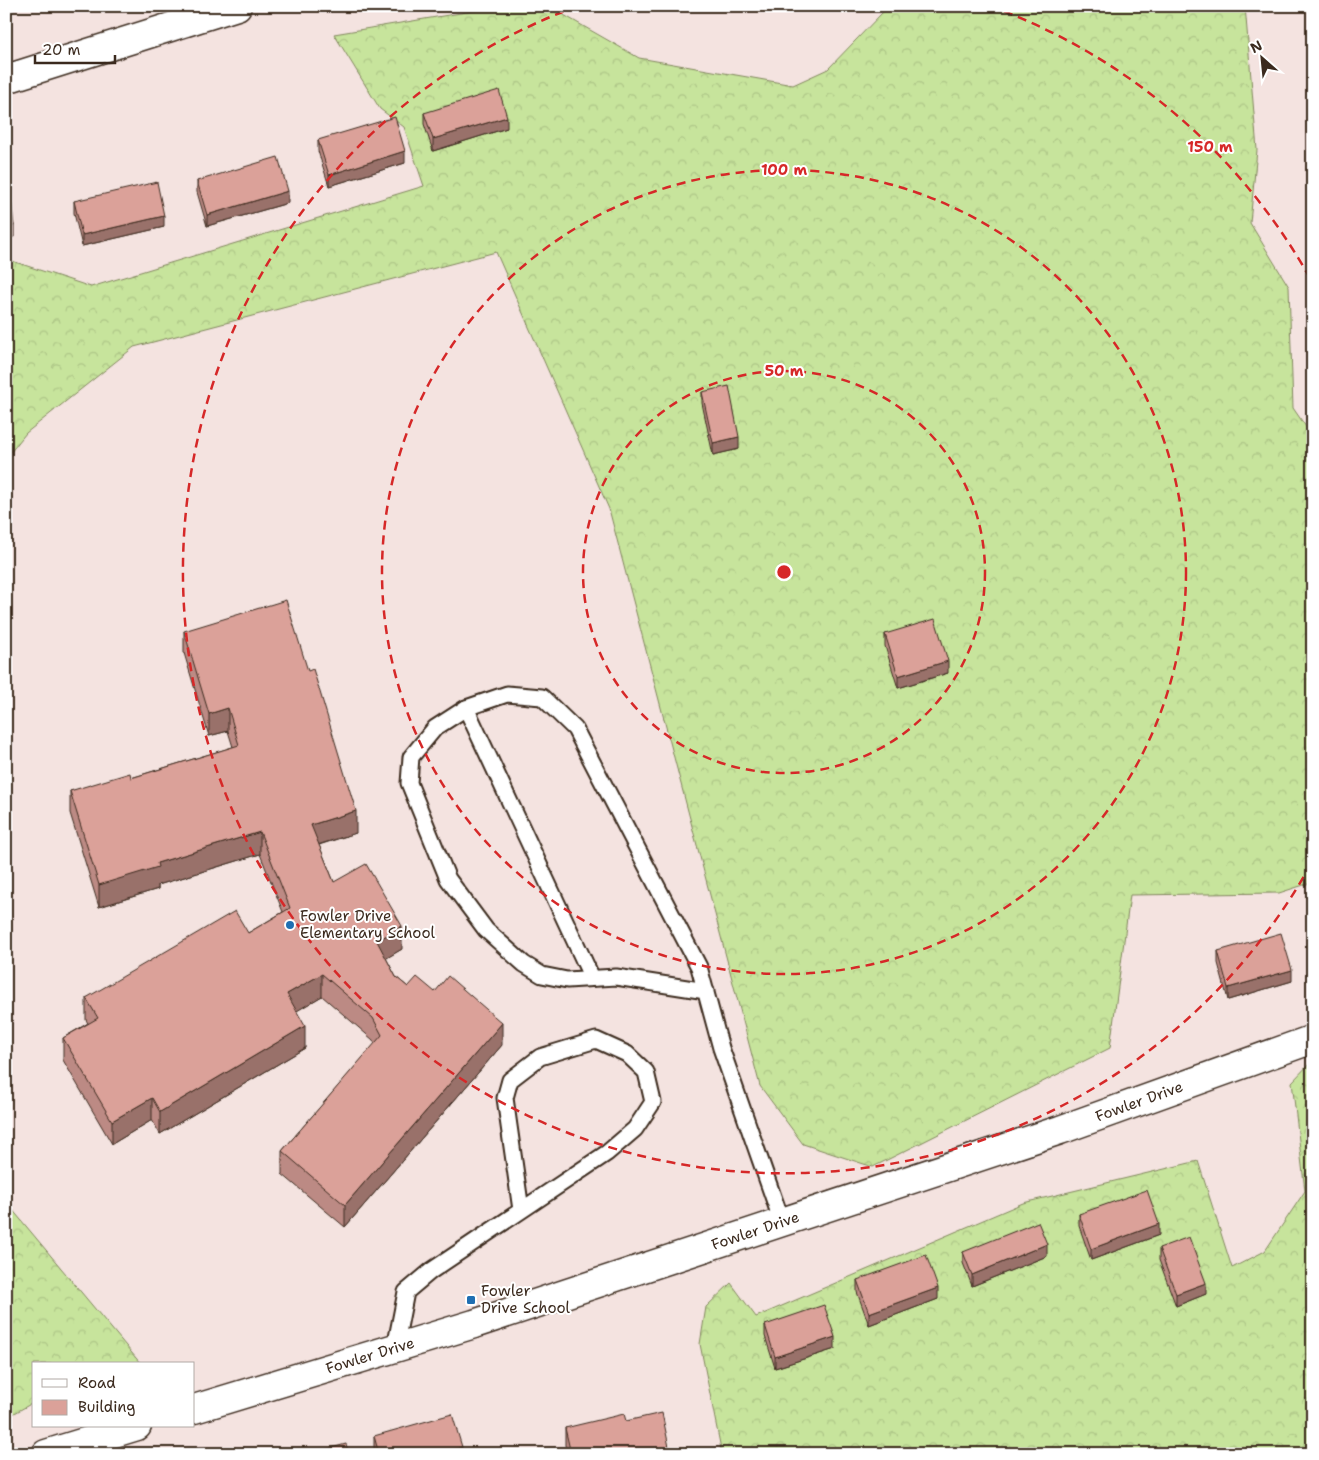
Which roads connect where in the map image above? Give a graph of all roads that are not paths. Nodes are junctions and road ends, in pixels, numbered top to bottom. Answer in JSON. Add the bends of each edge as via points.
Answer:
{"nodes":[{"id":1,"x":237,"y":6,"type":"edge"},
{"id":2,"x":6,"y":79,"type":"edge"},
{"id":3,"x":466,"y":708,"type":"junction"},
{"id":4,"x":592,"y":978,"type":"junction"},
{"id":5,"x":706,"y":990,"type":"junction"},
{"id":6,"x":1313,"y":1039,"type":"edge"},
{"id":7,"x":521,"y":1210,"type":"junction"},
{"id":8,"x":782,"y":1222,"type":"junction"},
{"id":9,"x":395,"y":1348,"type":"junction"},
{"id":10,"x":195,"y":1409,"type":"edge"},
{"id":11,"x":130,"y":1428,"type":"edge"},
{"id":12,"x":46,"y":1454,"type":"edge"}],
"edges":[{"from":1,"to":2,"type":"street"},
{"from":3,"to":4,"type":"lane"},
{"from":3,"to":4,"type":"lane","via":[[435,728],[412,757],[410,783],[448,879],[486,930],[524,964],[542,975],[567,980]]},
{"from":3,"to":5,"type":"lane","via":[[507,694],[542,697],[575,729],[699,967]]},
{"from":4,"to":5,"type":"lane","via":[[616,977]]},
{"from":5,"to":8,"type":"lane","via":[[721,1048]]},
{"from":6,"to":8,"type":"street","name":"Fowler Drive","via":[[1060,1130]]},
{"from":7,"to":7,"type":"lane","via":[[607,1153],[635,1129],[653,1102],[646,1072],[628,1054],[596,1040],[540,1056],[510,1080],[505,1098]]},
{"from":7,"to":9,"type":"lane","via":[[406,1292]]},
{"from":8,"to":9,"type":"street","name":"Fowler Drive"},
{"from":9,"to":10,"type":"street","name":"Fowler Drive"},
{"from":11,"to":12,"type":"street"}]}
